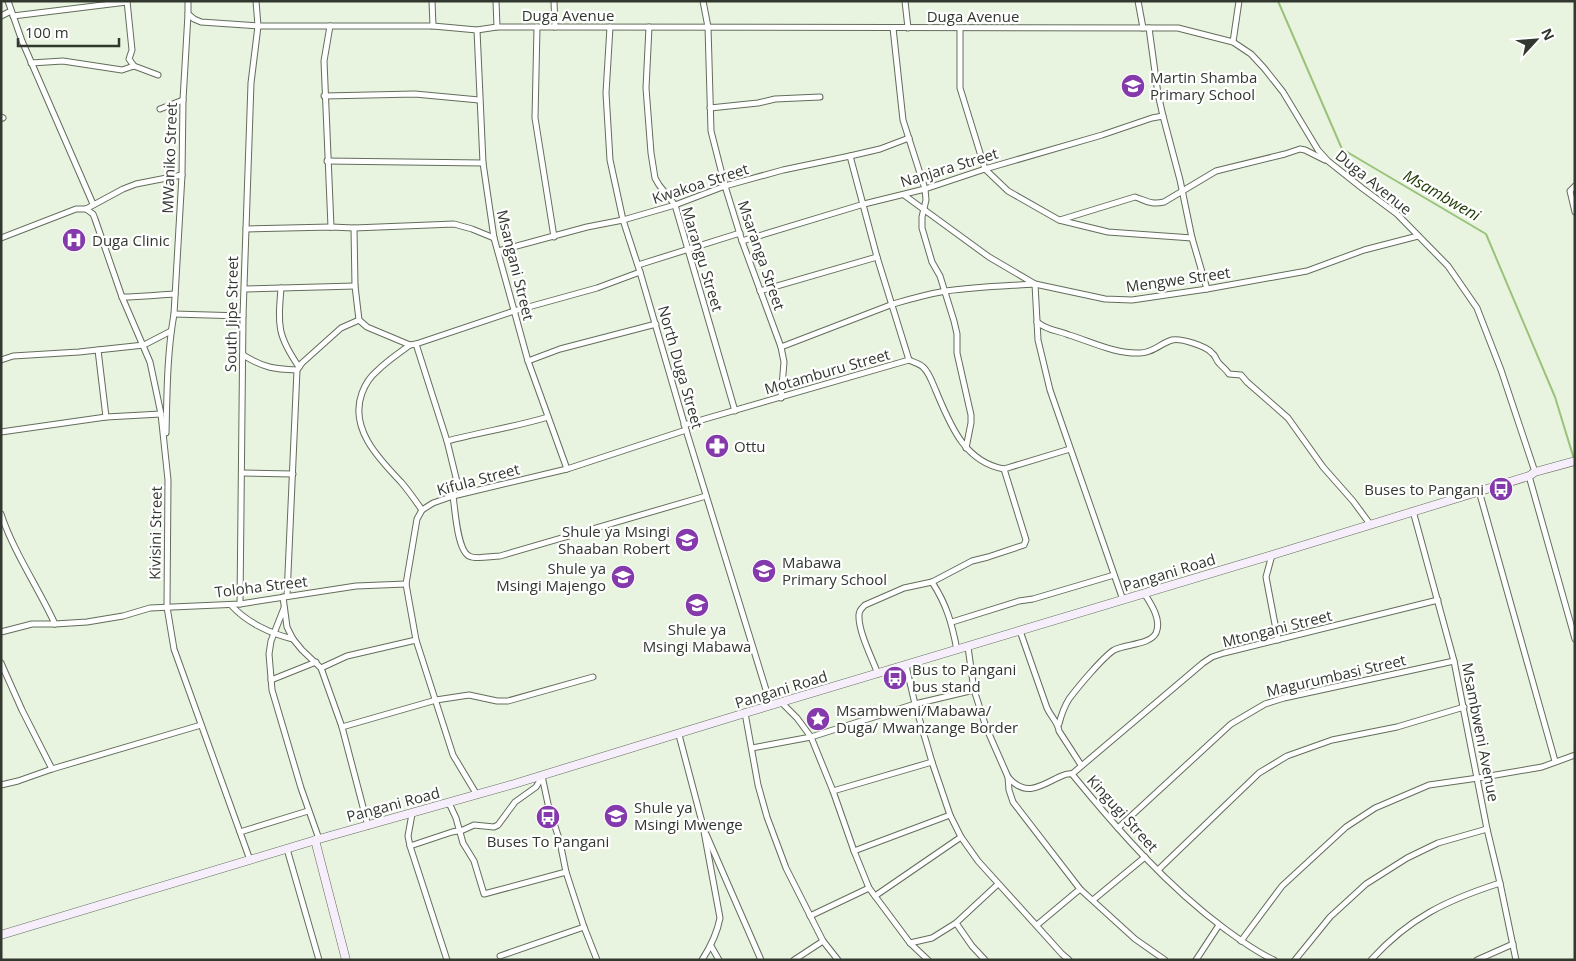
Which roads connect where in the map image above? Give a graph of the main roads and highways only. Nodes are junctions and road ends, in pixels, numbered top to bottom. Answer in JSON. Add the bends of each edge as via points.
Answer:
{"nodes":[{"id":1,"x":1571,"y":463,"type":"edge"},
{"id":2,"x":317,"y":840,"type":"junction"},
{"id":3,"x":1,"y":935,"type":"edge"},
{"id":4,"x":346,"y":960,"type":"edge"}],
"edges":[{"from":1,"to":2,"type":"main road","name":"Pangani Road","via":[[478,796]]},
{"from":2,"to":3,"type":"main road","name":"Pangani Road"},
{"from":2,"to":4,"type":"main road"}]}
